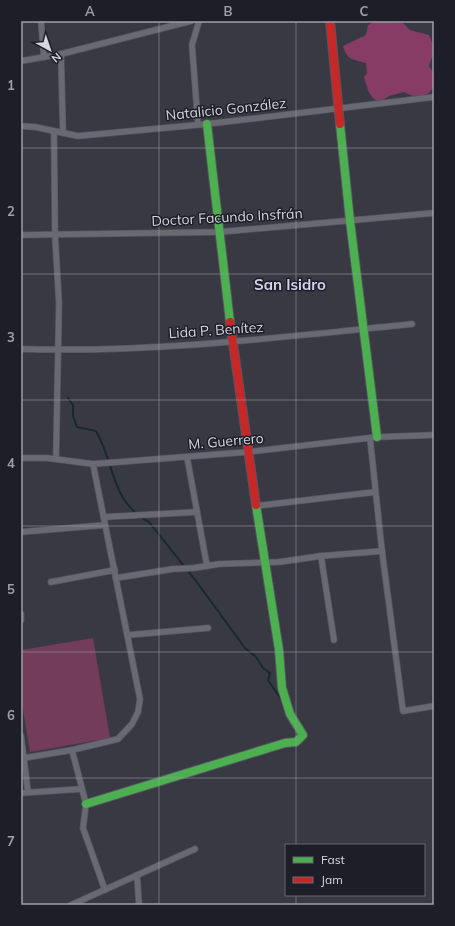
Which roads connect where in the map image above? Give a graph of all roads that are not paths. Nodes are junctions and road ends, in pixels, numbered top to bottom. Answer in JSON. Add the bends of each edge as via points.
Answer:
{"nodes":[{"id":1,"x":41,"y":21,"type":"edge"},
{"id":2,"x":191,"y":21,"type":"edge"},
{"id":3,"x":199,"y":21,"type":"edge"},
{"id":4,"x":330,"y":21,"type":"edge"},
{"id":5,"x":61,"y":54,"type":"junction"},
{"id":6,"x":44,"y":57,"type":"junction"},
{"id":7,"x":21,"y":61,"type":"edge"},
{"id":8,"x":434,"y":97,"type":"edge"},
{"id":9,"x":338,"y":108,"type":"junction"},
{"id":10,"x":198,"y":124,"type":"junction"},
{"id":11,"x":207,"y":124,"type":"junction"},
{"id":12,"x":21,"y":126,"type":"edge"},
{"id":13,"x":54,"y":132,"type":"junction"},
{"id":14,"x":63,"y":133,"type":"junction"},
{"id":15,"x":434,"y":213,"type":"edge"},
{"id":16,"x":350,"y":222,"type":"junction"},
{"id":17,"x":219,"y":232,"type":"junction"},
{"id":18,"x":21,"y":235,"type":"edge"},
{"id":19,"x":55,"y":235,"type":"junction"},
{"id":20,"x":412,"y":324,"type":"dead end"},
{"id":21,"x":362,"y":329,"type":"junction"},
{"id":22,"x":232,"y":341,"type":"junction"},
{"id":23,"x":21,"y":349,"type":"edge"},
{"id":24,"x":57,"y":350,"type":"junction"},
{"id":25,"x":434,"y":435,"type":"edge"},
{"id":26,"x":374,"y":438,"type":"junction"},
{"id":27,"x":247,"y":452,"type":"junction"},
{"id":28,"x":187,"y":457,"type":"junction"},
{"id":29,"x":21,"y":458,"type":"edge"},
{"id":30,"x":56,"y":459,"type":"junction"},
{"id":31,"x":93,"y":464,"type":"junction"},
{"id":32,"x":375,"y":492,"type":"junction"},
{"id":33,"x":256,"y":506,"type":"junction"},
{"id":34,"x":197,"y":512,"type":"junction"},
{"id":35,"x":104,"y":517,"type":"junction"},
{"id":36,"x":105,"y":524,"type":"junction"},
{"id":37,"x":21,"y":532,"type":"edge"},
{"id":38,"x":382,"y":551,"type":"junction"},
{"id":39,"x":321,"y":556,"type":"junction"},
{"id":40,"x":266,"y":563,"type":"junction"},
{"id":41,"x":207,"y":566,"type":"junction"},
{"id":42,"x":115,"y":570,"type":"junction"},
{"id":43,"x":116,"y":578,"type":"junction"},
{"id":44,"x":51,"y":582,"type":"dead end"},
{"id":45,"x":21,"y":614,"type":"edge"},
{"id":46,"x":21,"y":620,"type":"edge"},
{"id":47,"x":208,"y":628,"type":"dead end"},
{"id":48,"x":128,"y":635,"type":"junction"},
{"id":49,"x":334,"y":640,"type":"dead end"},
{"id":50,"x":434,"y":706,"type":"edge"},
{"id":51,"x":21,"y":736,"type":"edge"},
{"id":52,"x":72,"y":750,"type":"junction"},
{"id":53,"x":24,"y":758,"type":"junction"},
{"id":54,"x":81,"y":790,"type":"junction"},
{"id":55,"x":28,"y":792,"type":"junction"},
{"id":56,"x":21,"y":793,"type":"edge"},
{"id":57,"x":86,"y":804,"type":"junction"},
{"id":58,"x":195,"y":849,"type":"dead end"},
{"id":59,"x":137,"y":875,"type":"junction"},
{"id":60,"x":105,"y":890,"type":"junction"},
{"id":61,"x":84,"y":902,"type":"edge"},
{"id":62,"x":72,"y":905,"type":"edge"},
{"id":63,"x":139,"y":905,"type":"edge"}],
"edges":[{"from":1,"to":6,"type":"street"},
{"from":2,"to":5,"type":"street"},
{"from":3,"to":10,"type":"street","via":[[192,45]]},
{"from":4,"to":9,"type":"street"},
{"from":5,"to":6,"type":"street"},
{"from":5,"to":14,"type":"street"},
{"from":6,"to":7,"type":"street"},
{"from":8,"to":9,"type":"street","name":"Natalicio González"},
{"from":9,"to":11,"type":"street","name":"Natalicio González"},
{"from":9,"to":16,"type":"street"},
{"from":10,"to":11,"type":"street","name":"Natalicio González"},
{"from":10,"to":14,"type":"street","name":"Natalicio González","via":[[78,136]]},
{"from":11,"to":17,"type":"street"},
{"from":12,"to":13,"type":"street","name":"Natalicio González"},
{"from":13,"to":14,"type":"street","name":"Natalicio González"},
{"from":13,"to":19,"type":"street"},
{"from":15,"to":16,"type":"street","name":"Doctor Facundo Insfrán"},
{"from":16,"to":17,"type":"street","name":"Doctor Facundo Insfrán"},
{"from":16,"to":21,"type":"street"},
{"from":17,"to":19,"type":"street","name":"Doctor Facundo Insfrán"},
{"from":17,"to":22,"type":"street"},
{"from":18,"to":19,"type":"street","name":"Doctor Facundo Insfrán"},
{"from":19,"to":24,"type":"street","via":[[59,303]]},
{"from":20,"to":21,"type":"street","name":"Lida P. Benítez"},
{"from":21,"to":22,"type":"street","name":"Lida P. Benítez"},
{"from":21,"to":26,"type":"street"},
{"from":22,"to":24,"type":"street","name":"Lida P. Benítez"},
{"from":22,"to":27,"type":"street"},
{"from":23,"to":24,"type":"street","name":"Lida P. Benítez"},
{"from":24,"to":30,"type":"street"},
{"from":25,"to":26,"type":"street","name":"M. Guerrero"},
{"from":26,"to":27,"type":"street","name":"M. Guerrero"},
{"from":26,"to":32,"type":"street"},
{"from":27,"to":28,"type":"street","name":"M. Guerrero"},
{"from":27,"to":33,"type":"street"},
{"from":28,"to":31,"type":"street","name":"M. Guerrero"},
{"from":28,"to":34,"type":"street"},
{"from":29,"to":30,"type":"street","name":"M. Guerrero"},
{"from":30,"to":31,"type":"street","name":"M. Guerrero"},
{"from":31,"to":35,"type":"street"},
{"from":32,"to":33,"type":"street"},
{"from":32,"to":38,"type":"street"},
{"from":33,"to":40,"type":"street"},
{"from":34,"to":35,"type":"street"},
{"from":34,"to":41,"type":"street"},
{"from":35,"to":36,"type":"street"},
{"from":36,"to":37,"type":"street"},
{"from":36,"to":42,"type":"street"},
{"from":38,"to":39,"type":"street"},
{"from":38,"to":50,"type":"street","via":[[403,710]]},
{"from":39,"to":40,"type":"street"},
{"from":39,"to":49,"type":"street"},
{"from":40,"to":41,"type":"street"},
{"from":40,"to":57,"type":"street","via":[[282,688],[290,714],[303,734],[296,742]]},
{"from":41,"to":43,"type":"street"},
{"from":42,"to":43,"type":"street"},
{"from":42,"to":44,"type":"street"},
{"from":43,"to":48,"type":"street"},
{"from":45,"to":46,"type":"street"},
{"from":47,"to":48,"type":"street"},
{"from":48,"to":52,"type":"street","via":[[140,699],[138,712],[132,724],[118,739]]},
{"from":51,"to":53,"type":"street"},
{"from":52,"to":53,"type":"street"},
{"from":52,"to":54,"type":"street"},
{"from":53,"to":55,"type":"street"},
{"from":54,"to":55,"type":"street"},
{"from":54,"to":57,"type":"street"},
{"from":55,"to":56,"type":"street"},
{"from":57,"to":60,"type":"street","via":[[84,828]]},
{"from":58,"to":59,"type":"street"},
{"from":59,"to":60,"type":"street"},
{"from":59,"to":63,"type":"street"},
{"from":60,"to":61,"type":"street"},
{"from":61,"to":62,"type":"street"}]}
